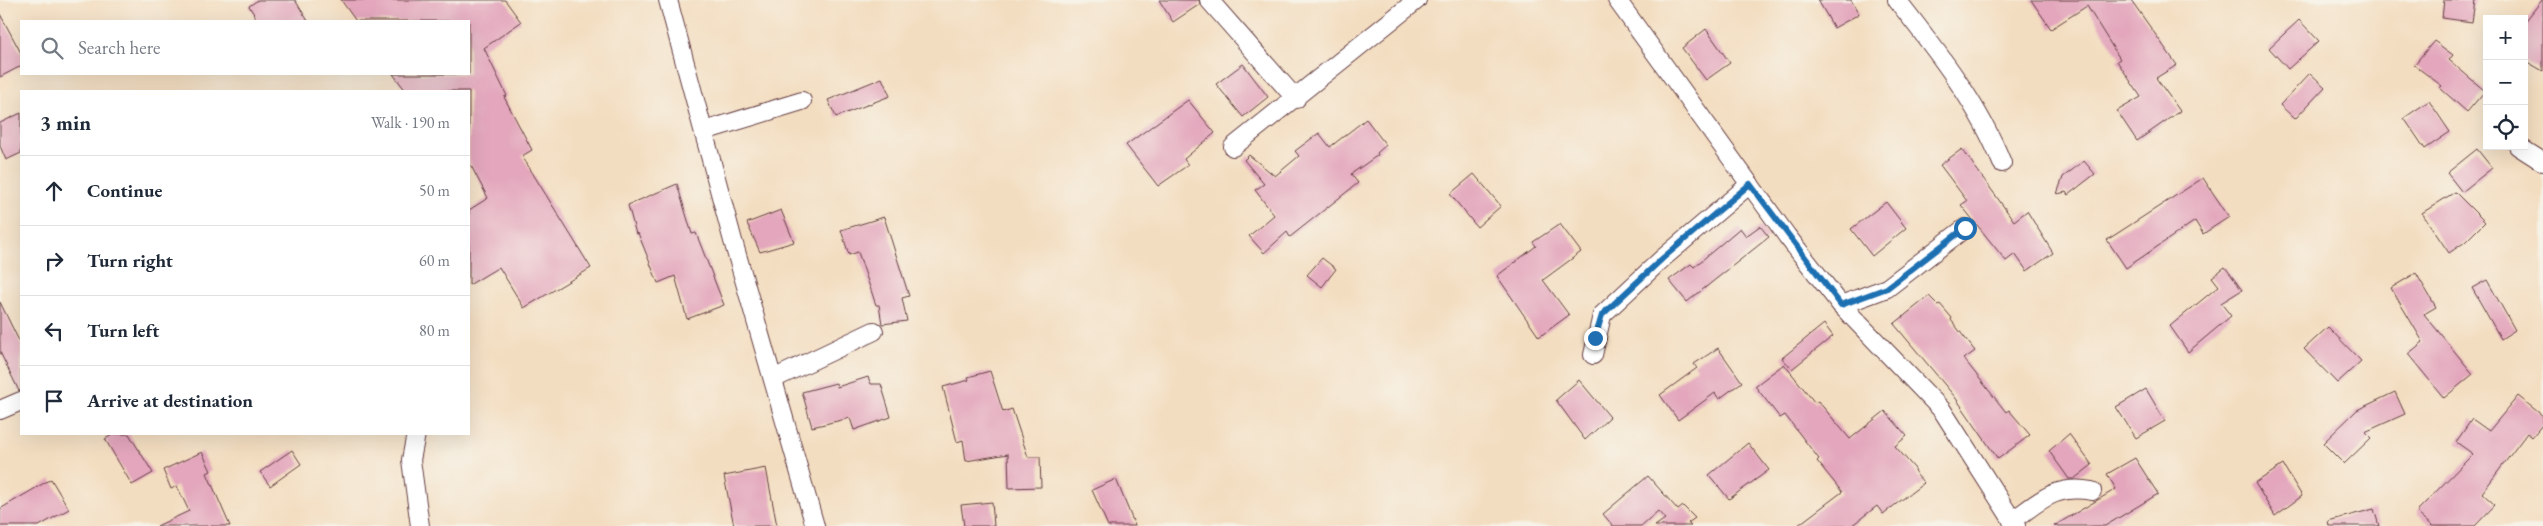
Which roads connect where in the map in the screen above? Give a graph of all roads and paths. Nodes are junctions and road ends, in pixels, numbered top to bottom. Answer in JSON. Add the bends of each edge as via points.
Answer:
{"nodes":[{"id":1,"x":668,"y":0,"type":"edge"},
{"id":2,"x":1209,"y":0,"type":"edge"},
{"id":3,"x":1417,"y":0,"type":"edge"},
{"id":4,"x":1617,"y":0,"type":"edge"},
{"id":5,"x":1897,"y":0,"type":"edge"},
{"id":6,"x":1296,"y":99,"type":"junction"},
{"id":7,"x":802,"y":101,"type":"dead end"},
{"id":8,"x":704,"y":131,"type":"junction"},
{"id":9,"x":1233,"y":147,"type":"dead end"},
{"id":10,"x":2524,"y":150,"type":"edge"},
{"id":11,"x":2543,"y":162,"type":"edge"},
{"id":12,"x":2002,"y":163,"type":"dead end"},
{"id":13,"x":1750,"y":184,"type":"junction"},
{"id":14,"x":1965,"y":228,"type":"dead end"},
{"id":15,"x":1841,"y":305,"type":"junction"},
{"id":16,"x":874,"y":331,"type":"dead end"},
{"id":17,"x":1592,"y":355,"type":"dead end"},
{"id":18,"x":773,"y":379,"type":"junction"},
{"id":19,"x":20,"y":401,"type":"edge"},
{"id":20,"x":0,"y":410,"type":"edge"},
{"id":21,"x":416,"y":435,"type":"edge"},
{"id":22,"x":2092,"y":491,"type":"dead end"},
{"id":23,"x":2014,"y":524,"type":"edge"},
{"id":24,"x":420,"y":526,"type":"edge"},
{"id":25,"x":815,"y":526,"type":"edge"}],
"edges":[{"from":1,"to":8,"type":"street"},
{"from":2,"to":6,"type":"street"},
{"from":3,"to":6,"type":"street"},
{"from":4,"to":13,"type":"street"},
{"from":5,"to":12,"type":"street","via":[[1966,93]]},
{"from":6,"to":9,"type":"street"},
{"from":7,"to":8,"type":"street"},
{"from":8,"to":18,"type":"street"},
{"from":10,"to":11,"type":"street"},
{"from":13,"to":15,"type":"street"},
{"from":13,"to":17,"type":"street","via":[[1602,315]]},
{"from":14,"to":15,"type":"street","via":[[1887,288]]},
{"from":15,"to":23,"type":"street","via":[[1942,410]]},
{"from":16,"to":18,"type":"street"},
{"from":18,"to":25,"type":"street"},
{"from":19,"to":20,"type":"street"},
{"from":21,"to":24,"type":"street","via":[[411,460]]},
{"from":22,"to":23,"type":"street","via":[[2078,488],[2060,490],[2046,496]]}]}
